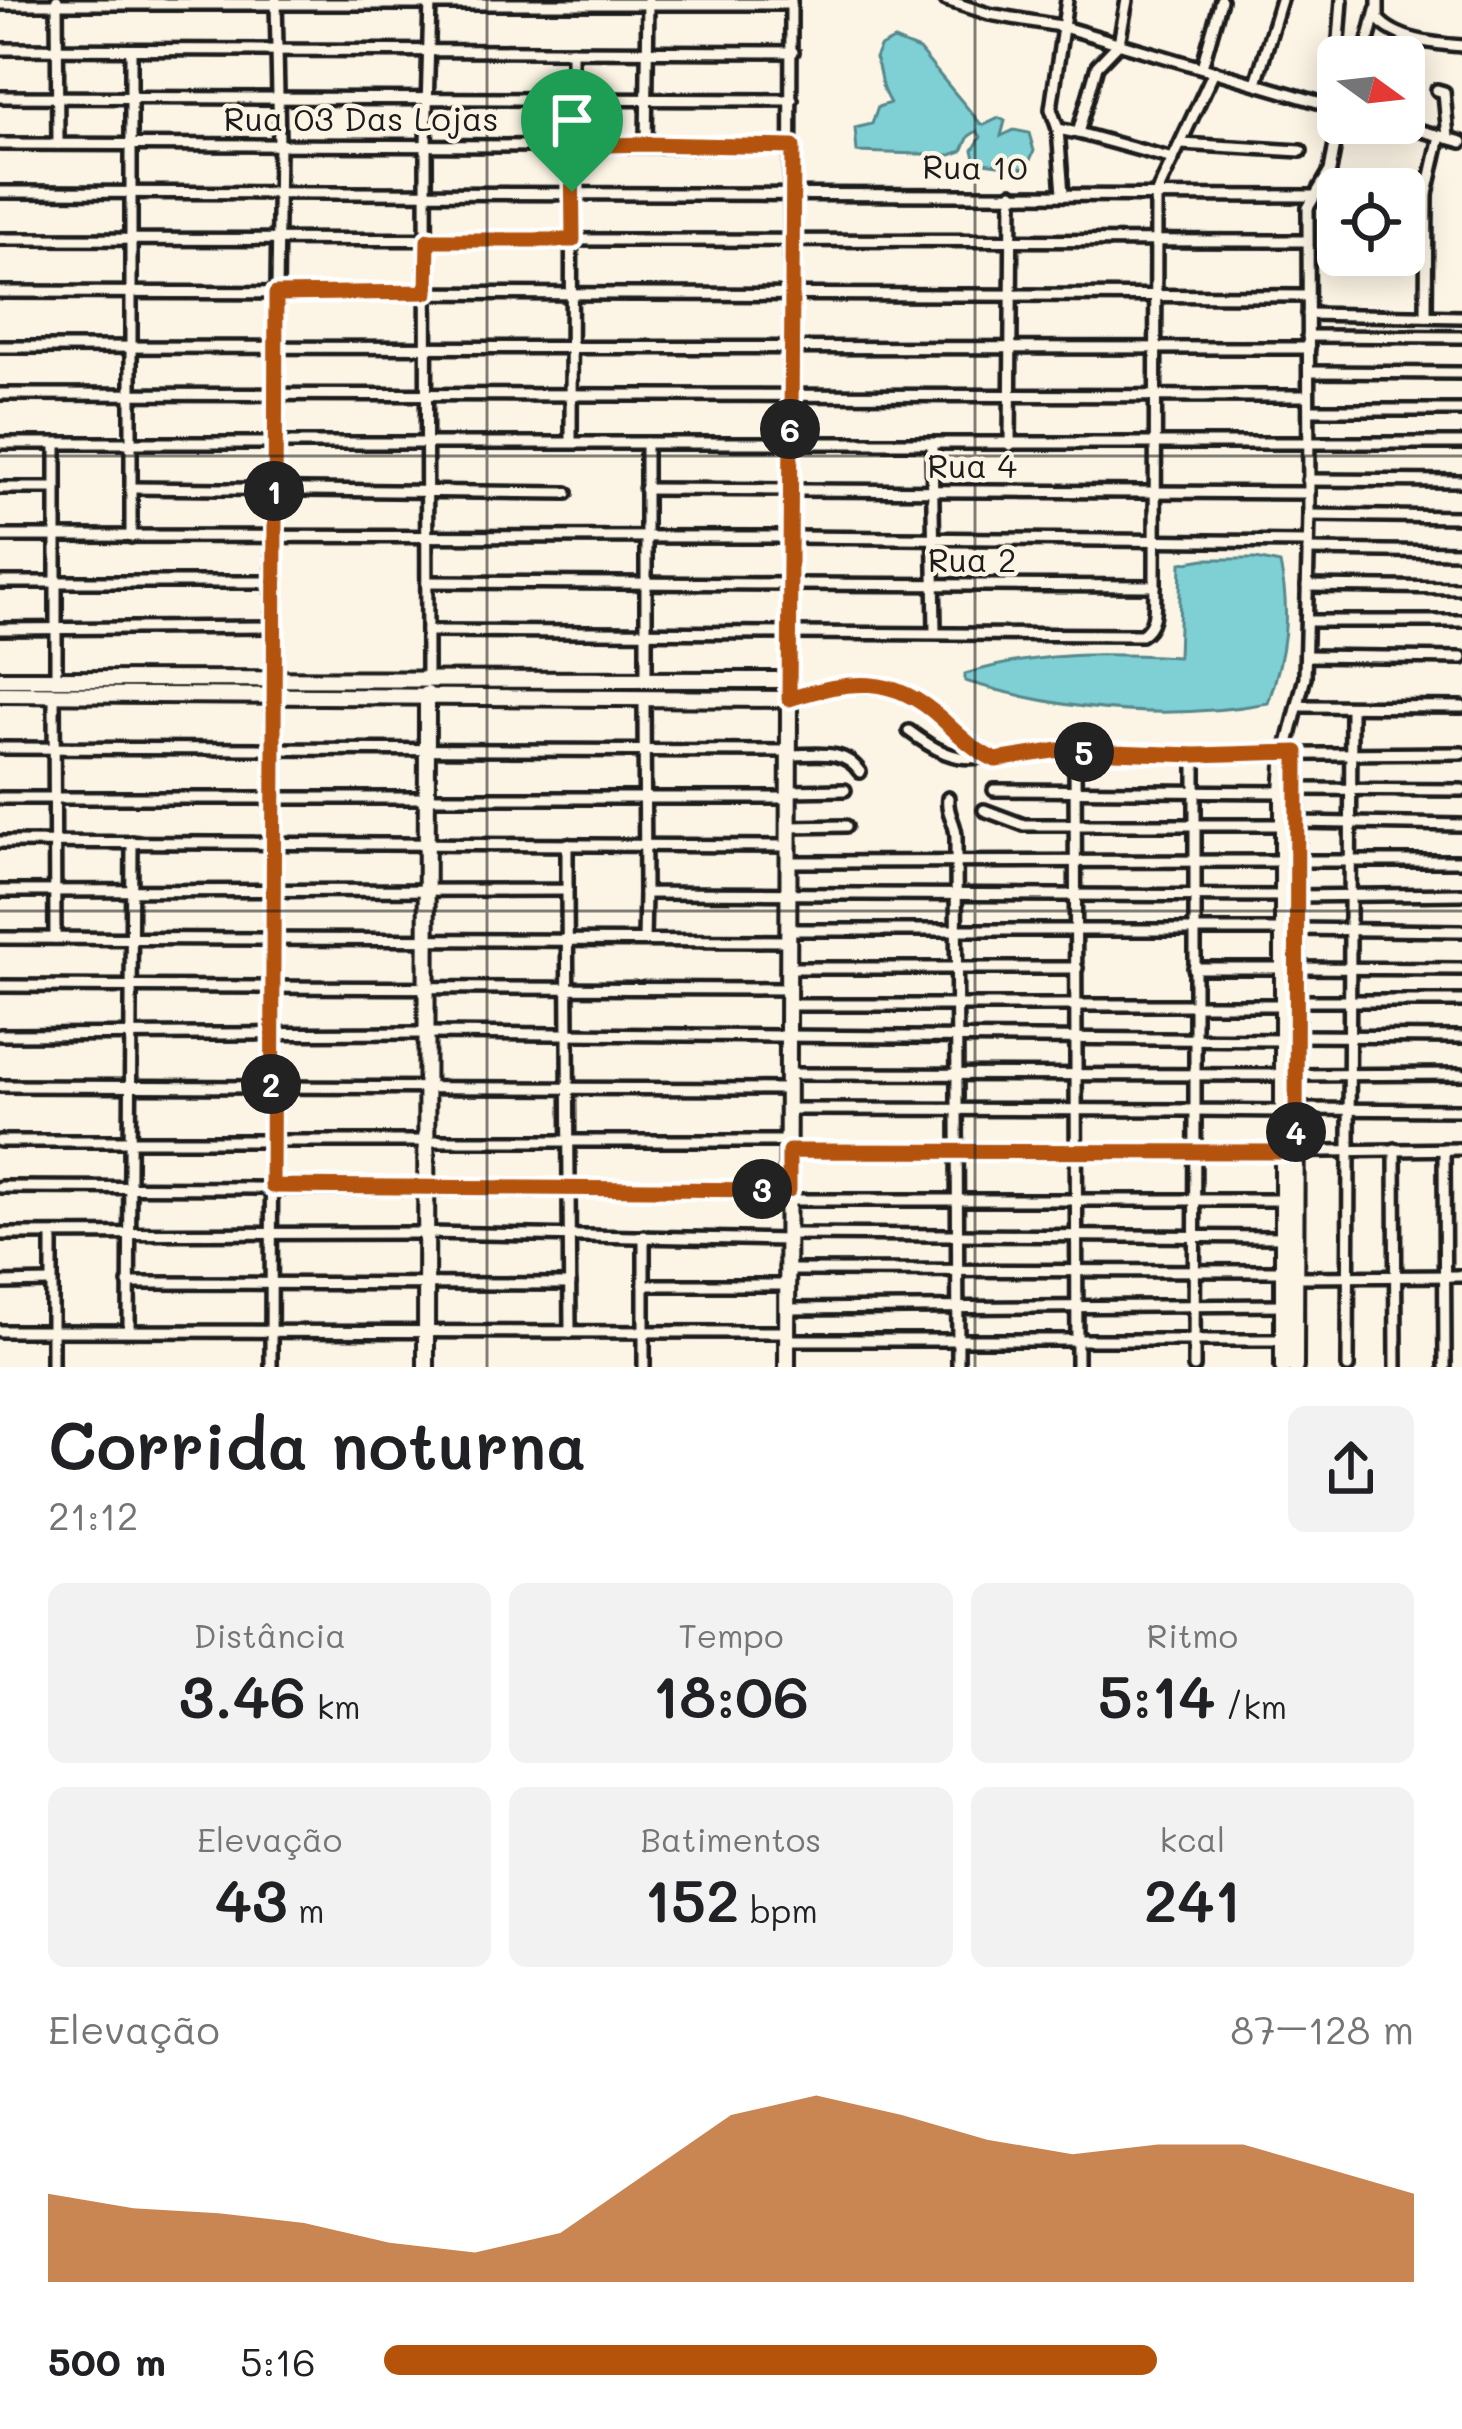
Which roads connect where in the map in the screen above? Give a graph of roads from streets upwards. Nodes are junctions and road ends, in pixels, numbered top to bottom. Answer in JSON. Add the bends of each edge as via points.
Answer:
{"nodes":[{"id":1,"x":946,"y":0,"type":"edge"},
{"id":2,"x":1067,"y":0,"type":"edge"},
{"id":3,"x":1126,"y":0,"type":"edge"},
{"id":4,"x":1221,"y":0,"type":"edge"},
{"id":5,"x":1281,"y":0,"type":"edge"},
{"id":6,"x":1342,"y":0,"type":"edge"},
{"id":7,"x":648,"y":1,"type":"edge"},
{"id":8,"x":57,"y":2,"type":"edge"},
{"id":9,"x":276,"y":2,"type":"edge"},
{"id":10,"x":430,"y":2,"type":"edge"},
{"id":11,"x":791,"y":2,"type":"edge"},
{"id":12,"x":0,"y":4,"type":"edge"},
{"id":13,"x":1377,"y":5,"type":"edge"},
{"id":14,"x":1060,"y":26,"type":"junction"},
{"id":15,"x":1340,"y":36,"type":"edge"},
{"id":16,"x":1369,"y":36,"type":"edge"},
{"id":17,"x":1119,"y":43,"type":"junction"},
{"id":18,"x":1462,"y":46,"type":"edge"},
{"id":19,"x":0,"y":50,"type":"edge"},
{"id":20,"x":130,"y":50,"type":"junction"},
{"id":21,"x":277,"y":50,"type":"junction"},
{"id":22,"x":58,"y":51,"type":"junction"},
{"id":23,"x":429,"y":51,"type":"junction"},
{"id":24,"x":572,"y":51,"type":"junction"},
{"id":25,"x":647,"y":51,"type":"junction"},
{"id":26,"x":793,"y":52,"type":"junction"},
{"id":27,"x":1202,"y":67,"type":"junction"},
{"id":28,"x":1214,"y":71,"type":"junction"},
{"id":29,"x":1256,"y":83,"type":"junction"},
{"id":30,"x":1437,"y":90,"type":"dead end"},
{"id":31,"x":278,"y":96,"type":"junction"},
{"id":32,"x":0,"y":97,"type":"edge"},
{"id":33,"x":58,"y":97,"type":"junction"},
{"id":34,"x":428,"y":97,"type":"junction"},
{"id":35,"x":131,"y":98,"type":"junction"},
{"id":36,"x":571,"y":98,"type":"junction"},
{"id":37,"x":645,"y":99,"type":"junction"},
{"id":38,"x":792,"y":100,"type":"junction"},
{"id":39,"x":1317,"y":102,"type":"edge"},
{"id":40,"x":1058,"y":129,"type":"junction"},
{"id":41,"x":1425,"y":132,"type":"edge"},
{"id":42,"x":1078,"y":133,"type":"junction"},
{"id":43,"x":1444,"y":137,"type":"junction"},
{"id":44,"x":1462,"y":142,"type":"edge"},
{"id":45,"x":131,"y":143,"type":"junction"},
{"id":46,"x":0,"y":144,"type":"edge"},
{"id":47,"x":58,"y":144,"type":"junction"},
{"id":48,"x":279,"y":144,"type":"junction"},
{"id":49,"x":646,"y":144,"type":"junction"},
{"id":50,"x":426,"y":145,"type":"junction"},
{"id":51,"x":1181,"y":145,"type":"junction"},
{"id":52,"x":572,"y":146,"type":"junction"},
{"id":53,"x":793,"y":147,"type":"junction"},
{"id":54,"x":1301,"y":151,"type":"dead end"},
{"id":55,"x":1173,"y":159,"type":"junction"},
{"id":56,"x":0,"y":192,"type":"edge"},
{"id":57,"x":427,"y":192,"type":"junction"},
{"id":58,"x":572,"y":192,"type":"junction"},
{"id":59,"x":792,"y":192,"type":"junction"},
{"id":60,"x":1317,"y":192,"type":"edge"},
{"id":61,"x":131,"y":193,"type":"junction"},
{"id":62,"x":277,"y":193,"type":"junction"},
{"id":63,"x":1012,"y":193,"type":"junction"},
{"id":64,"x":1063,"y":194,"type":"junction"},
{"id":65,"x":1427,"y":194,"type":"joint"},
{"id":66,"x":1156,"y":195,"type":"junction"},
{"id":67,"x":1311,"y":196,"type":"junction"},
{"id":68,"x":0,"y":239,"type":"edge"},
{"id":69,"x":131,"y":239,"type":"junction"},
{"id":70,"x":276,"y":240,"type":"junction"},
{"id":71,"x":428,"y":240,"type":"junction"},
{"id":72,"x":573,"y":240,"type":"junction"},
{"id":73,"x":792,"y":241,"type":"junction"},
{"id":74,"x":1013,"y":241,"type":"junction"},
{"id":75,"x":1155,"y":241,"type":"junction"},
{"id":76,"x":1307,"y":242,"type":"junction"},
{"id":77,"x":0,"y":292,"type":"edge"},
{"id":78,"x":131,"y":292,"type":"junction"},
{"id":79,"x":427,"y":292,"type":"junction"},
{"id":80,"x":791,"y":292,"type":"junction"},
{"id":81,"x":572,"y":293,"type":"junction"},
{"id":82,"x":276,"y":294,"type":"junction"},
{"id":83,"x":1013,"y":295,"type":"junction"},
{"id":84,"x":1155,"y":296,"type":"junction"},
{"id":85,"x":1309,"y":296,"type":"junction"},
{"id":86,"x":1308,"y":314,"type":"junction"},
{"id":87,"x":1426,"y":316,"type":"junction"},
{"id":88,"x":1462,"y":317,"type":"edge"},
{"id":89,"x":1462,"y":338,"type":"edge"},
{"id":90,"x":1309,"y":342,"type":"junction"},
{"id":91,"x":428,"y":345,"type":"junction"},
{"id":92,"x":275,"y":346,"type":"junction"},
{"id":93,"x":570,"y":346,"type":"junction"},
{"id":94,"x":0,"y":347,"type":"edge"},
{"id":95,"x":131,"y":347,"type":"junction"},
{"id":96,"x":791,"y":347,"type":"junction"},
{"id":97,"x":1011,"y":348,"type":"junction"},
{"id":98,"x":1154,"y":349,"type":"junction"},
{"id":99,"x":1309,"y":372,"type":"junction"},
{"id":100,"x":1462,"y":373,"type":"edge"},
{"id":101,"x":0,"y":394,"type":"edge"},
{"id":102,"x":274,"y":394,"type":"junction"},
{"id":103,"x":569,"y":394,"type":"junction"},
{"id":104,"x":427,"y":395,"type":"junction"},
{"id":105,"x":790,"y":395,"type":"junction"},
{"id":106,"x":131,"y":396,"type":"junction"},
{"id":107,"x":1010,"y":396,"type":"junction"},
{"id":108,"x":1309,"y":396,"type":"junction"},
{"id":109,"x":1154,"y":397,"type":"junction"},
{"id":110,"x":1309,"y":410,"type":"junction"},
{"id":111,"x":1462,"y":410,"type":"edge"},
{"id":112,"x":274,"y":441,"type":"junction"},
{"id":113,"x":0,"y":442,"type":"edge"},
{"id":114,"x":131,"y":442,"type":"junction"},
{"id":115,"x":428,"y":442,"type":"junction"},
{"id":116,"x":572,"y":442,"type":"junction"},
{"id":117,"x":646,"y":443,"type":"junction"},
{"id":118,"x":790,"y":443,"type":"junction"},
{"id":119,"x":1462,"y":443,"type":"edge"},
{"id":120,"x":56,"y":444,"type":"junction"},
{"id":121,"x":932,"y":444,"type":"junction"},
{"id":122,"x":1309,"y":444,"type":"junction"},
{"id":123,"x":1010,"y":445,"type":"junction"},
{"id":124,"x":1154,"y":446,"type":"junction"},
{"id":125,"x":1308,"y":481,"type":"junction"},
{"id":126,"x":1462,"y":481,"type":"edge"},
{"id":127,"x":0,"y":488,"type":"edge"},
{"id":128,"x":56,"y":488,"type":"junction"},
{"id":129,"x":131,"y":488,"type":"junction"},
{"id":130,"x":428,"y":489,"type":"junction"},
{"id":131,"x":646,"y":489,"type":"junction"},
{"id":132,"x":274,"y":490,"type":"junction"},
{"id":133,"x":933,"y":490,"type":"junction"},
{"id":134,"x":789,"y":491,"type":"junction"},
{"id":135,"x":1155,"y":491,"type":"junction"},
{"id":136,"x":567,"y":493,"type":"dead end"},
{"id":137,"x":1309,"y":493,"type":"junction"},
{"id":138,"x":1310,"y":514,"type":"junction"},
{"id":139,"x":1462,"y":517,"type":"edge"},
{"id":140,"x":274,"y":535,"type":"junction"},
{"id":141,"x":0,"y":536,"type":"edge"},
{"id":142,"x":55,"y":536,"type":"junction"},
{"id":143,"x":428,"y":536,"type":"junction"},
{"id":144,"x":646,"y":536,"type":"junction"},
{"id":145,"x":131,"y":537,"type":"junction"},
{"id":146,"x":790,"y":537,"type":"junction"},
{"id":147,"x":934,"y":538,"type":"junction"},
{"id":148,"x":1154,"y":539,"type":"junction"},
{"id":149,"x":1308,"y":546,"type":"junction"},
{"id":150,"x":1462,"y":552,"type":"edge"},
{"id":151,"x":0,"y":582,"type":"edge"},
{"id":152,"x":427,"y":582,"type":"junction"},
{"id":153,"x":55,"y":583,"type":"junction"},
{"id":154,"x":273,"y":583,"type":"junction"},
{"id":155,"x":788,"y":584,"type":"junction"},
{"id":156,"x":646,"y":585,"type":"junction"},
{"id":157,"x":934,"y":585,"type":"junction"},
{"id":158,"x":1155,"y":586,"type":"junction"},
{"id":159,"x":1307,"y":586,"type":"junction"},
{"id":160,"x":1462,"y":588,"type":"edge"},
{"id":161,"x":1307,"y":621,"type":"junction"},
{"id":162,"x":1462,"y":621,"type":"edge"},
{"id":163,"x":274,"y":627,"type":"junction"},
{"id":164,"x":0,"y":629,"type":"edge"},
{"id":165,"x":55,"y":630,"type":"junction"},
{"id":166,"x":427,"y":631,"type":"junction"},
{"id":167,"x":647,"y":632,"type":"junction"},
{"id":168,"x":935,"y":632,"type":"junction"},
{"id":169,"x":789,"y":634,"type":"junction"},
{"id":170,"x":1306,"y":656,"type":"junction"},
{"id":171,"x":1462,"y":658,"type":"edge"},
{"id":172,"x":0,"y":679,"type":"edge"},
{"id":173,"x":428,"y":680,"type":"junction"},
{"id":174,"x":646,"y":680,"type":"junction"},
{"id":175,"x":789,"y":680,"type":"junction"},
{"id":176,"x":55,"y":686,"type":"junction"},
{"id":177,"x":274,"y":689,"type":"junction"},
{"id":178,"x":0,"y":694,"type":"edge"},
{"id":179,"x":427,"y":698,"type":"junction"},
{"id":180,"x":644,"y":699,"type":"junction"},
{"id":181,"x":789,"y":699,"type":"junction"},
{"id":182,"x":1300,"y":706,"type":"junction"},
{"id":183,"x":1351,"y":706,"type":"junction"},
{"id":184,"x":1462,"y":707,"type":"edge"},
{"id":185,"x":909,"y":731,"type":"dead end"},
{"id":186,"x":0,"y":748,"type":"edge"},
{"id":187,"x":273,"y":748,"type":"junction"},
{"id":188,"x":55,"y":749,"type":"junction"},
{"id":189,"x":427,"y":750,"type":"junction"},
{"id":190,"x":644,"y":750,"type":"junction"},
{"id":191,"x":1075,"y":751,"type":"junction"},
{"id":192,"x":1292,"y":752,"type":"junction"},
{"id":193,"x":1350,"y":752,"type":"junction"},
{"id":194,"x":789,"y":753,"type":"junction"},
{"id":195,"x":1462,"y":753,"type":"edge"},
{"id":196,"x":1195,"y":755,"type":"junction"},
{"id":197,"x":986,"y":756,"type":"junction"},
{"id":198,"x":860,"y":772,"type":"dead end"},
{"id":199,"x":1350,"y":788,"type":"junction"},
{"id":200,"x":845,"y":790,"type":"dead end"},
{"id":201,"x":994,"y":790,"type":"dead end"},
{"id":202,"x":1075,"y":790,"type":"junction"},
{"id":203,"x":1290,"y":790,"type":"junction"},
{"id":204,"x":1462,"y":790,"type":"edge"},
{"id":205,"x":1195,"y":793,"type":"junction"},
{"id":206,"x":789,"y":794,"type":"junction"},
{"id":207,"x":272,"y":795,"type":"junction"},
{"id":208,"x":427,"y":795,"type":"junction"},
{"id":209,"x":645,"y":797,"type":"junction"},
{"id":210,"x":0,"y":798,"type":"edge"},
{"id":211,"x":56,"y":798,"type":"junction"},
{"id":212,"x":948,"y":798,"type":"dead end"},
{"id":213,"x":984,"y":810,"type":"dead end"},
{"id":214,"x":1347,"y":822,"type":"junction"},
{"id":215,"x":1076,"y":824,"type":"junction"},
{"id":216,"x":1194,"y":824,"type":"junction"},
{"id":217,"x":1290,"y":824,"type":"junction"},
{"id":218,"x":1462,"y":824,"type":"edge"},
{"id":219,"x":789,"y":826,"type":"junction"},
{"id":220,"x":846,"y":826,"type":"dead end"},
{"id":221,"x":0,"y":842,"type":"edge"},
{"id":222,"x":55,"y":842,"type":"junction"},
{"id":223,"x":132,"y":842,"type":"junction"},
{"id":224,"x":273,"y":844,"type":"junction"},
{"id":225,"x":427,"y":844,"type":"junction"},
{"id":226,"x":567,"y":844,"type":"junction"},
{"id":227,"x":645,"y":845,"type":"junction"},
{"id":228,"x":789,"y":854,"type":"junction"},
{"id":229,"x":956,"y":860,"type":"junction"},
{"id":230,"x":1076,"y":860,"type":"junction"},
{"id":231,"x":1194,"y":860,"type":"junction"},
{"id":232,"x":1290,"y":861,"type":"junction"},
{"id":233,"x":1348,"y":861,"type":"junction"},
{"id":234,"x":1462,"y":861,"type":"edge"},
{"id":235,"x":427,"y":890,"type":"junction"},
{"id":236,"x":567,"y":890,"type":"junction"},
{"id":237,"x":0,"y":891,"type":"edge"},
{"id":238,"x":55,"y":891,"type":"junction"},
{"id":239,"x":273,"y":891,"type":"junction"},
{"id":240,"x":130,"y":892,"type":"junction"},
{"id":241,"x":645,"y":893,"type":"junction"},
{"id":242,"x":956,"y":893,"type":"junction"},
{"id":243,"x":1462,"y":894,"type":"edge"},
{"id":244,"x":789,"y":896,"type":"junction"},
{"id":245,"x":1194,"y":896,"type":"junction"},
{"id":246,"x":1290,"y":896,"type":"junction"},
{"id":247,"x":1349,"y":896,"type":"junction"},
{"id":248,"x":1075,"y":897,"type":"junction"},
{"id":249,"x":1290,"y":929,"type":"junction"},
{"id":250,"x":1194,"y":930,"type":"junction"},
{"id":251,"x":1349,"y":930,"type":"junction"},
{"id":252,"x":956,"y":931,"type":"junction"},
{"id":253,"x":1076,"y":932,"type":"junction"},
{"id":254,"x":1462,"y":932,"type":"edge"},
{"id":255,"x":789,"y":935,"type":"junction"},
{"id":256,"x":0,"y":938,"type":"edge"},
{"id":257,"x":55,"y":938,"type":"junction"},
{"id":258,"x":129,"y":938,"type":"junction"},
{"id":259,"x":272,"y":938,"type":"junction"},
{"id":260,"x":427,"y":939,"type":"junction"},
{"id":261,"x":569,"y":940,"type":"junction"},
{"id":262,"x":644,"y":940,"type":"junction"},
{"id":263,"x":957,"y":967,"type":"junction"},
{"id":264,"x":789,"y":968,"type":"junction"},
{"id":265,"x":1077,"y":968,"type":"junction"},
{"id":266,"x":1194,"y":968,"type":"junction"},
{"id":267,"x":1289,"y":968,"type":"junction"},
{"id":268,"x":1349,"y":968,"type":"junction"},
{"id":269,"x":1462,"y":969,"type":"edge"},
{"id":270,"x":272,"y":985,"type":"junction"},
{"id":271,"x":0,"y":986,"type":"edge"},
{"id":272,"x":129,"y":986,"type":"junction"},
{"id":273,"x":427,"y":986,"type":"junction"},
{"id":274,"x":568,"y":988,"type":"junction"},
{"id":275,"x":789,"y":997,"type":"junction"},
{"id":276,"x":1349,"y":1000,"type":"junction"},
{"id":277,"x":1462,"y":1000,"type":"edge"},
{"id":278,"x":1076,"y":1002,"type":"junction"},
{"id":279,"x":1194,"y":1003,"type":"junction"},
{"id":280,"x":1290,"y":1003,"type":"junction"},
{"id":281,"x":957,"y":1004,"type":"junction"},
{"id":282,"x":129,"y":1033,"type":"junction"},
{"id":283,"x":427,"y":1033,"type":"junction"},
{"id":284,"x":0,"y":1035,"type":"edge"},
{"id":285,"x":272,"y":1035,"type":"junction"},
{"id":286,"x":568,"y":1035,"type":"junction"},
{"id":287,"x":789,"y":1036,"type":"junction"},
{"id":288,"x":1349,"y":1036,"type":"junction"},
{"id":289,"x":957,"y":1037,"type":"junction"},
{"id":290,"x":1462,"y":1037,"type":"edge"},
{"id":291,"x":1077,"y":1038,"type":"junction"},
{"id":292,"x":1193,"y":1038,"type":"junction"},
{"id":293,"x":1290,"y":1038,"type":"junction"},
{"id":294,"x":958,"y":1073,"type":"junction"},
{"id":295,"x":1076,"y":1073,"type":"junction"},
{"id":296,"x":1195,"y":1073,"type":"junction"},
{"id":297,"x":1349,"y":1073,"type":"junction"},
{"id":298,"x":1462,"y":1074,"type":"edge"},
{"id":299,"x":1290,"y":1075,"type":"junction"},
{"id":300,"x":789,"y":1081,"type":"junction"},
{"id":301,"x":271,"y":1085,"type":"junction"},
{"id":302,"x":0,"y":1086,"type":"edge"},
{"id":303,"x":129,"y":1086,"type":"junction"},
{"id":304,"x":427,"y":1087,"type":"junction"},
{"id":305,"x":568,"y":1088,"type":"junction"},
{"id":306,"x":1349,"y":1108,"type":"junction"},
{"id":307,"x":789,"y":1109,"type":"junction"},
{"id":308,"x":1195,"y":1110,"type":"junction"},
{"id":309,"x":1290,"y":1110,"type":"junction"},
{"id":310,"x":1462,"y":1110,"type":"edge"},
{"id":311,"x":958,"y":1111,"type":"junction"},
{"id":312,"x":1077,"y":1111,"type":"junction"},
{"id":313,"x":427,"y":1139,"type":"junction"},
{"id":314,"x":0,"y":1141,"type":"edge"},
{"id":315,"x":271,"y":1141,"type":"junction"},
{"id":316,"x":569,"y":1141,"type":"junction"},
{"id":317,"x":128,"y":1142,"type":"junction"},
{"id":318,"x":789,"y":1146,"type":"junction"},
{"id":319,"x":1395,"y":1149,"type":"junction"},
{"id":320,"x":1444,"y":1149,"type":"junction"},
{"id":321,"x":1462,"y":1149,"type":"edge"},
{"id":322,"x":1348,"y":1151,"type":"junction"},
{"id":323,"x":1077,"y":1152,"type":"junction"},
{"id":324,"x":1290,"y":1152,"type":"junction"},
{"id":325,"x":958,"y":1153,"type":"junction"},
{"id":326,"x":1195,"y":1153,"type":"junction"},
{"id":327,"x":272,"y":1186,"type":"junction"},
{"id":328,"x":427,"y":1186,"type":"junction"},
{"id":329,"x":0,"y":1187,"type":"edge"},
{"id":330,"x":128,"y":1188,"type":"junction"},
{"id":331,"x":569,"y":1188,"type":"junction"},
{"id":332,"x":789,"y":1195,"type":"junction"},
{"id":333,"x":958,"y":1199,"type":"junction"},
{"id":334,"x":1283,"y":1200,"type":"junction"},
{"id":335,"x":1077,"y":1201,"type":"junction"},
{"id":336,"x":1194,"y":1201,"type":"junction"},
{"id":337,"x":427,"y":1233,"type":"junction"},
{"id":338,"x":0,"y":1234,"type":"edge"},
{"id":339,"x":1194,"y":1234,"type":"junction"},
{"id":340,"x":52,"y":1235,"type":"junction"},
{"id":341,"x":569,"y":1235,"type":"junction"},
{"id":342,"x":128,"y":1236,"type":"junction"},
{"id":343,"x":273,"y":1236,"type":"junction"},
{"id":344,"x":644,"y":1236,"type":"junction"},
{"id":345,"x":958,"y":1236,"type":"junction"},
{"id":346,"x":789,"y":1237,"type":"junction"},
{"id":347,"x":1077,"y":1238,"type":"junction"},
{"id":348,"x":1283,"y":1238,"type":"junction"},
{"id":349,"x":1194,"y":1269,"type":"junction"},
{"id":350,"x":958,"y":1273,"type":"junction"},
{"id":351,"x":1077,"y":1273,"type":"junction"},
{"id":352,"x":1289,"y":1274,"type":"junction"},
{"id":353,"x":1396,"y":1276,"type":"junction"},
{"id":354,"x":1445,"y":1276,"type":"junction"},
{"id":355,"x":1462,"y":1276,"type":"edge"},
{"id":356,"x":789,"y":1277,"type":"junction"},
{"id":357,"x":1347,"y":1277,"type":"junction"},
{"id":358,"x":0,"y":1282,"type":"edge"},
{"id":359,"x":51,"y":1282,"type":"junction"},
{"id":360,"x":128,"y":1283,"type":"junction"},
{"id":361,"x":272,"y":1283,"type":"junction"},
{"id":362,"x":427,"y":1283,"type":"junction"},
{"id":363,"x":570,"y":1284,"type":"junction"},
{"id":364,"x":644,"y":1285,"type":"junction"},
{"id":365,"x":1283,"y":1305,"type":"junction"},
{"id":366,"x":1193,"y":1306,"type":"junction"},
{"id":367,"x":1076,"y":1308,"type":"junction"},
{"id":368,"x":789,"y":1309,"type":"junction"},
{"id":369,"x":958,"y":1309,"type":"junction"},
{"id":370,"x":272,"y":1328,"type":"junction"},
{"id":371,"x":129,"y":1330,"type":"junction"},
{"id":372,"x":426,"y":1330,"type":"junction"},
{"id":373,"x":0,"y":1331,"type":"edge"},
{"id":374,"x":52,"y":1331,"type":"junction"},
{"id":375,"x":644,"y":1331,"type":"junction"},
{"id":376,"x":570,"y":1332,"type":"junction"},
{"id":377,"x":789,"y":1336,"type":"junction"},
{"id":378,"x":1194,"y":1340,"type":"junction"},
{"id":379,"x":1283,"y":1340,"type":"junction"},
{"id":380,"x":958,"y":1341,"type":"junction"},
{"id":381,"x":1077,"y":1342,"type":"junction"},
{"id":382,"x":52,"y":1367,"type":"edge"},
{"id":383,"x":272,"y":1367,"type":"edge"},
{"id":384,"x":426,"y":1367,"type":"edge"},
{"id":385,"x":644,"y":1367,"type":"edge"},
{"id":386,"x":787,"y":1367,"type":"edge"},
{"id":387,"x":958,"y":1367,"type":"edge"},
{"id":388,"x":1077,"y":1367,"type":"edge"},
{"id":389,"x":1194,"y":1367,"type":"edge"},
{"id":390,"x":1283,"y":1367,"type":"edge"},
{"id":391,"x":1295,"y":1367,"type":"edge"},
{"id":392,"x":1348,"y":1367,"type":"edge"},
{"id":393,"x":1396,"y":1367,"type":"edge"},
{"id":394,"x":1445,"y":1367,"type":"edge"}],
"edges":[{"from":1,"to":14,"type":"street"},
{"from":2,"to":14,"type":"street"},
{"from":3,"to":17,"type":"street"},
{"from":4,"to":27,"type":"street"},
{"from":5,"to":29,"type":"street"},
{"from":6,"to":15,"type":"street"},
{"from":7,"to":10,"type":"street"},
{"from":7,"to":11,"type":"street"},
{"from":7,"to":25,"type":"street"},
{"from":8,"to":9,"type":"street"},
{"from":8,"to":12,"type":"street"},
{"from":8,"to":22,"type":"street"},
{"from":9,"to":10,"type":"street"},
{"from":9,"to":21,"type":"street"},
{"from":10,"to":23,"type":"street"},
{"from":11,"to":26,"type":"street"},
{"from":13,"to":16,"type":"street"},
{"from":13,"to":18,"type":"street","via":[[1385,27]]},
{"from":14,"to":17,"type":"street"},
{"from":14,"to":40,"type":"street","via":[[1051,109]]},
{"from":17,"to":27,"type":"street"},
{"from":17,"to":42,"type":"street","via":[[1096,66]]},
{"from":19,"to":22,"type":"street"},
{"from":20,"to":21,"type":"street"},
{"from":20,"to":22,"type":"street"},
{"from":20,"to":35,"type":"street"},
{"from":21,"to":23,"type":"street"},
{"from":21,"to":31,"type":"street"},
{"from":22,"to":33,"type":"street"},
{"from":23,"to":24,"type":"street"},
{"from":23,"to":34,"type":"street"},
{"from":24,"to":25,"type":"street"},
{"from":24,"to":36,"type":"street"},
{"from":25,"to":26,"type":"street"},
{"from":25,"to":37,"type":"street"},
{"from":26,"to":38,"type":"street"},
{"from":27,"to":28,"type":"street"},
{"from":28,"to":29,"type":"street"},
{"from":28,"to":51,"type":"street"},
{"from":29,"to":39,"type":"street"},
{"from":30,"to":43,"type":"street","via":[[1444,92]]},
{"from":31,"to":34,"type":"street"},
{"from":31,"to":35,"type":"street"},
{"from":31,"to":48,"type":"street"},
{"from":32,"to":33,"type":"street"},
{"from":33,"to":35,"type":"street"},
{"from":33,"to":47,"type":"street"},
{"from":34,"to":36,"type":"street"},
{"from":34,"to":50,"type":"street"},
{"from":35,"to":45,"type":"street"},
{"from":36,"to":37,"type":"street"},
{"from":36,"to":52,"type":"street"},
{"from":37,"to":38,"type":"street"},
{"from":37,"to":49,"type":"street"},
{"from":38,"to":53,"type":"street"},
{"from":40,"to":42,"type":"street"},
{"from":40,"to":64,"type":"street"},
{"from":41,"to":43,"type":"street"},
{"from":42,"to":55,"type":"street"},
{"from":43,"to":44,"type":"street"},
{"from":43,"to":65,"type":"street"},
{"from":45,"to":47,"type":"street","name":"Rua 03 Das Lojas"},
{"from":45,"to":48,"type":"street","name":"Rua 03 Das Lojas"},
{"from":45,"to":61,"type":"street"},
{"from":46,"to":47,"type":"street","name":"Rua 03 Das Lojas"},
{"from":48,"to":50,"type":"street","name":"Rua 03 Das Lojas"},
{"from":48,"to":62,"type":"street"},
{"from":49,"to":52,"type":"street","name":"Rua 03 Das Lojas"},
{"from":49,"to":53,"type":"street","name":"Rua 03 Das Lojas"},
{"from":50,"to":52,"type":"street","name":"Rua 03 Das Lojas"},
{"from":50,"to":57,"type":"street"},
{"from":51,"to":54,"type":"street"},
{"from":51,"to":55,"type":"street"},
{"from":52,"to":58,"type":"street"},
{"from":53,"to":59,"type":"street"},
{"from":55,"to":66,"type":"street"},
{"from":56,"to":61,"type":"street","name":"Rua 10"},
{"from":57,"to":58,"type":"street","name":"Rua 10"},
{"from":57,"to":62,"type":"street","name":"Rua 10"},
{"from":57,"to":71,"type":"street"},
{"from":58,"to":59,"type":"street","name":"Rua 10"},
{"from":58,"to":72,"type":"street"},
{"from":59,"to":63,"type":"street","name":"Rua 10"},
{"from":59,"to":73,"type":"street"},
{"from":60,"to":67,"type":"street"},
{"from":61,"to":62,"type":"street","name":"Rua 10"},
{"from":61,"to":69,"type":"street"},
{"from":62,"to":70,"type":"street"},
{"from":63,"to":64,"type":"street","name":"Rua 10"},
{"from":63,"to":74,"type":"street"},
{"from":64,"to":66,"type":"street","name":"Rua 10"},
{"from":65,"to":87,"type":"street"},
{"from":66,"to":67,"type":"street","name":"Rua 10"},
{"from":66,"to":75,"type":"street"},
{"from":67,"to":76,"type":"street"},
{"from":68,"to":69,"type":"street"},
{"from":69,"to":70,"type":"street"},
{"from":69,"to":78,"type":"street"},
{"from":70,"to":71,"type":"street"},
{"from":70,"to":82,"type":"street"},
{"from":71,"to":72,"type":"street"},
{"from":71,"to":79,"type":"street"},
{"from":72,"to":73,"type":"street"},
{"from":72,"to":81,"type":"street"},
{"from":73,"to":74,"type":"street"},
{"from":73,"to":80,"type":"street"},
{"from":74,"to":75,"type":"street"},
{"from":74,"to":83,"type":"street"},
{"from":75,"to":76,"type":"street"},
{"from":75,"to":84,"type":"street"},
{"from":76,"to":85,"type":"street"},
{"from":77,"to":78,"type":"street"},
{"from":78,"to":82,"type":"street"},
{"from":78,"to":95,"type":"street"},
{"from":79,"to":81,"type":"street"},
{"from":79,"to":82,"type":"street"},
{"from":79,"to":91,"type":"street"},
{"from":80,"to":81,"type":"street"},
{"from":80,"to":83,"type":"street"},
{"from":80,"to":96,"type":"street"},
{"from":81,"to":93,"type":"street"},
{"from":82,"to":92,"type":"street"},
{"from":83,"to":84,"type":"street"},
{"from":83,"to":97,"type":"street"},
{"from":84,"to":85,"type":"street"},
{"from":84,"to":98,"type":"street"},
{"from":85,"to":86,"type":"street"},
{"from":86,"to":87,"type":"street"},
{"from":86,"to":90,"type":"street"},
{"from":87,"to":88,"type":"street"},
{"from":89,"to":90,"type":"street"},
{"from":90,"to":98,"type":"street"},
{"from":90,"to":99,"type":"street"},
{"from":91,"to":92,"type":"street"},
{"from":91,"to":93,"type":"street"},
{"from":91,"to":104,"type":"street"},
{"from":92,"to":95,"type":"street"},
{"from":92,"to":102,"type":"street"},
{"from":93,"to":96,"type":"street"},
{"from":93,"to":103,"type":"street"},
{"from":94,"to":95,"type":"street"},
{"from":95,"to":106,"type":"street"},
{"from":96,"to":97,"type":"street"},
{"from":96,"to":105,"type":"street"},
{"from":97,"to":98,"type":"street"},
{"from":97,"to":107,"type":"street"},
{"from":98,"to":109,"type":"street"},
{"from":99,"to":100,"type":"street"},
{"from":99,"to":108,"type":"street"},
{"from":101,"to":106,"type":"street"},
{"from":102,"to":104,"type":"street"},
{"from":102,"to":106,"type":"street"},
{"from":102,"to":112,"type":"street"},
{"from":103,"to":104,"type":"street"},
{"from":103,"to":105,"type":"street"},
{"from":103,"to":116,"type":"street"},
{"from":104,"to":115,"type":"street"},
{"from":105,"to":107,"type":"street"},
{"from":105,"to":118,"type":"street"},
{"from":106,"to":114,"type":"street"},
{"from":107,"to":109,"type":"street"},
{"from":107,"to":123,"type":"street"},
{"from":108,"to":109,"type":"street"},
{"from":108,"to":110,"type":"street"},
{"from":109,"to":124,"type":"street"},
{"from":110,"to":111,"type":"street"},
{"from":110,"to":122,"type":"street"},
{"from":112,"to":114,"type":"street"},
{"from":112,"to":115,"type":"street"},
{"from":112,"to":132,"type":"street"},
{"from":113,"to":120,"type":"street"},
{"from":114,"to":120,"type":"street"},
{"from":114,"to":129,"type":"street"},
{"from":115,"to":116,"type":"street"},
{"from":115,"to":130,"type":"street"},
{"from":116,"to":117,"type":"street"},
{"from":117,"to":118,"type":"street"},
{"from":117,"to":131,"type":"street"},
{"from":118,"to":121,"type":"street"},
{"from":118,"to":134,"type":"street"},
{"from":119,"to":122,"type":"street"},
{"from":120,"to":128,"type":"street"},
{"from":121,"to":123,"type":"street"},
{"from":121,"to":133,"type":"street"},
{"from":122,"to":124,"type":"street"},
{"from":122,"to":125,"type":"street"},
{"from":123,"to":124,"type":"street"},
{"from":124,"to":135,"type":"street"},
{"from":125,"to":126,"type":"street"},
{"from":125,"to":137,"type":"street"},
{"from":127,"to":128,"type":"street"},
{"from":128,"to":142,"type":"street"},
{"from":129,"to":132,"type":"street"},
{"from":129,"to":145,"type":"street"},
{"from":130,"to":132,"type":"street"},
{"from":130,"to":136,"type":"street"},
{"from":130,"to":143,"type":"street"},
{"from":131,"to":134,"type":"street","name":"Rua 4"},
{"from":131,"to":144,"type":"street"},
{"from":132,"to":140,"type":"street"},
{"from":133,"to":134,"type":"street","name":"Rua 4"},
{"from":133,"to":135,"type":"street","name":"Rua 4"},
{"from":133,"to":147,"type":"street"},
{"from":134,"to":146,"type":"street"},
{"from":135,"to":137,"type":"street","name":"Rua 4"},
{"from":135,"to":148,"type":"street"},
{"from":137,"to":138,"type":"street"},
{"from":138,"to":139,"type":"street"},
{"from":138,"to":149,"type":"street"},
{"from":140,"to":143,"type":"street"},
{"from":140,"to":145,"type":"street"},
{"from":140,"to":154,"type":"street"},
{"from":141,"to":142,"type":"street"},
{"from":142,"to":145,"type":"street"},
{"from":142,"to":153,"type":"street"},
{"from":143,"to":144,"type":"street"},
{"from":143,"to":152,"type":"street"},
{"from":144,"to":146,"type":"street"},
{"from":144,"to":156,"type":"street"},
{"from":146,"to":147,"type":"street"},
{"from":146,"to":155,"type":"street"},
{"from":147,"to":148,"type":"street"},
{"from":147,"to":157,"type":"street"},
{"from":148,"to":149,"type":"street"},
{"from":148,"to":158,"type":"street"},
{"from":149,"to":150,"type":"street"},
{"from":149,"to":159,"type":"street"},
{"from":151,"to":153,"type":"street"},
{"from":152,"to":156,"type":"street","name":"Rua 2"},
{"from":152,"to":166,"type":"street"},
{"from":153,"to":154,"type":"street"},
{"from":153,"to":165,"type":"street"},
{"from":154,"to":163,"type":"street"},
{"from":155,"to":156,"type":"street","name":"Rua 2"},
{"from":155,"to":157,"type":"street","name":"Rua 2"},
{"from":155,"to":169,"type":"street"},
{"from":156,"to":167,"type":"street"},
{"from":157,"to":158,"type":"street","name":"Rua 2"},
{"from":157,"to":168,"type":"street"},
{"from":158,"to":168,"type":"street","via":[[1153,623],[1141,635]]},
{"from":159,"to":160,"type":"street"},
{"from":159,"to":161,"type":"street"},
{"from":161,"to":162,"type":"street"},
{"from":161,"to":170,"type":"street"},
{"from":163,"to":165,"type":"street"},
{"from":163,"to":177,"type":"street"},
{"from":164,"to":165,"type":"street"},
{"from":165,"to":176,"type":"street"},
{"from":166,"to":167,"type":"street"},
{"from":166,"to":173,"type":"street"},
{"from":167,"to":169,"type":"street"},
{"from":167,"to":174,"type":"street"},
{"from":168,"to":169,"type":"street"},
{"from":169,"to":175,"type":"street"},
{"from":170,"to":171,"type":"street"},
{"from":170,"to":182,"type":"street"},
{"from":172,"to":176,"type":"street"},
{"from":173,"to":174,"type":"street"},
{"from":173,"to":177,"type":"street"},
{"from":173,"to":179,"type":"street"},
{"from":174,"to":175,"type":"street"},
{"from":175,"to":181,"type":"street"},
{"from":176,"to":177,"type":"street"},
{"from":176,"to":178,"type":"street"},
{"from":176,"to":188,"type":"street"},
{"from":177,"to":179,"type":"street"},
{"from":177,"to":187,"type":"street"},
{"from":179,"to":180,"type":"street"},
{"from":179,"to":189,"type":"street"},
{"from":180,"to":181,"type":"street"},
{"from":180,"to":190,"type":"street"},
{"from":181,"to":194,"type":"street"},
{"from":181,"to":197,"type":"street","via":[[850,685],[906,691]]},
{"from":182,"to":183,"type":"street"},
{"from":182,"to":192,"type":"street"},
{"from":183,"to":184,"type":"street"},
{"from":183,"to":193,"type":"street"},
{"from":185,"to":197,"type":"street","via":[[950,756]]},
{"from":186,"to":188,"type":"street"},
{"from":187,"to":188,"type":"street"},
{"from":187,"to":189,"type":"street"},
{"from":187,"to":207,"type":"street"},
{"from":188,"to":211,"type":"street"},
{"from":189,"to":190,"type":"street"},
{"from":189,"to":208,"type":"street"},
{"from":190,"to":194,"type":"street"},
{"from":190,"to":209,"type":"street"},
{"from":191,"to":196,"type":"street"},
{"from":191,"to":197,"type":"street"},
{"from":191,"to":202,"type":"street"},
{"from":192,"to":193,"type":"street"},
{"from":192,"to":196,"type":"street"},
{"from":192,"to":203,"type":"street"},
{"from":193,"to":195,"type":"street"},
{"from":193,"to":199,"type":"street"},
{"from":194,"to":198,"type":"street","via":[[844,755]]},
{"from":194,"to":206,"type":"street"},
{"from":196,"to":205,"type":"street"},
{"from":199,"to":203,"type":"street"},
{"from":199,"to":204,"type":"street"},
{"from":199,"to":214,"type":"street"},
{"from":200,"to":206,"type":"street"},
{"from":201,"to":202,"type":"street"},
{"from":202,"to":205,"type":"street"},
{"from":202,"to":215,"type":"street"},
{"from":203,"to":205,"type":"street"},
{"from":203,"to":217,"type":"street"},
{"from":205,"to":216,"type":"street"},
{"from":206,"to":209,"type":"street"},
{"from":206,"to":219,"type":"street"},
{"from":207,"to":208,"type":"street"},
{"from":207,"to":211,"type":"street"},
{"from":207,"to":224,"type":"street"},
{"from":208,"to":209,"type":"street"},
{"from":208,"to":225,"type":"street"},
{"from":209,"to":227,"type":"street"},
{"from":210,"to":211,"type":"street"},
{"from":211,"to":222,"type":"street"},
{"from":212,"to":229,"type":"street"},
{"from":213,"to":215,"type":"street","via":[[1024,825]]},
{"from":214,"to":217,"type":"street"},
{"from":214,"to":218,"type":"street"},
{"from":214,"to":233,"type":"street"},
{"from":215,"to":216,"type":"street"},
{"from":215,"to":230,"type":"street"},
{"from":216,"to":217,"type":"street"},
{"from":216,"to":231,"type":"street"},
{"from":217,"to":232,"type":"street"},
{"from":219,"to":220,"type":"street"},
{"from":219,"to":228,"type":"street"},
{"from":221,"to":222,"type":"street"},
{"from":222,"to":223,"type":"street"},
{"from":222,"to":238,"type":"street"},
{"from":223,"to":224,"type":"street"},
{"from":223,"to":240,"type":"street"},
{"from":224,"to":225,"type":"street"},
{"from":224,"to":239,"type":"street"},
{"from":225,"to":226,"type":"street"},
{"from":225,"to":235,"type":"street"},
{"from":226,"to":227,"type":"street"},
{"from":226,"to":236,"type":"street"},
{"from":227,"to":228,"type":"street"},
{"from":227,"to":241,"type":"street"},
{"from":228,"to":229,"type":"street"},
{"from":228,"to":244,"type":"street"},
{"from":229,"to":230,"type":"street"},
{"from":229,"to":242,"type":"street"},
{"from":230,"to":231,"type":"street"},
{"from":230,"to":248,"type":"street"},
{"from":231,"to":232,"type":"street"},
{"from":231,"to":245,"type":"street"},
{"from":232,"to":233,"type":"street"},
{"from":232,"to":246,"type":"street"},
{"from":233,"to":234,"type":"street"},
{"from":233,"to":247,"type":"street"},
{"from":235,"to":236,"type":"street"},
{"from":235,"to":239,"type":"street"},
{"from":235,"to":260,"type":"street"},
{"from":236,"to":261,"type":"street"},
{"from":237,"to":238,"type":"street"},
{"from":238,"to":240,"type":"street"},
{"from":238,"to":257,"type":"street"},
{"from":239,"to":240,"type":"street"},
{"from":239,"to":259,"type":"street"},
{"from":240,"to":258,"type":"street"},
{"from":241,"to":244,"type":"street"},
{"from":241,"to":262,"type":"street"},
{"from":242,"to":244,"type":"street"},
{"from":242,"to":248,"type":"street"},
{"from":242,"to":252,"type":"street"},
{"from":243,"to":247,"type":"street"},
{"from":244,"to":255,"type":"street"},
{"from":245,"to":246,"type":"street"},
{"from":245,"to":248,"type":"street"},
{"from":245,"to":250,"type":"street"},
{"from":246,"to":247,"type":"street"},
{"from":246,"to":249,"type":"street"},
{"from":247,"to":251,"type":"street"},
{"from":248,"to":253,"type":"street"},
{"from":249,"to":250,"type":"street"},
{"from":249,"to":251,"type":"street"},
{"from":249,"to":267,"type":"street"},
{"from":250,"to":253,"type":"street"},
{"from":250,"to":266,"type":"street"},
{"from":251,"to":254,"type":"street"},
{"from":251,"to":268,"type":"street"},
{"from":252,"to":253,"type":"street"},
{"from":252,"to":255,"type":"street"},
{"from":252,"to":263,"type":"street"},
{"from":253,"to":265,"type":"street"},
{"from":255,"to":262,"type":"street"},
{"from":255,"to":264,"type":"street"},
{"from":256,"to":257,"type":"street"},
{"from":257,"to":258,"type":"street"},
{"from":258,"to":259,"type":"street"},
{"from":258,"to":272,"type":"street"},
{"from":259,"to":260,"type":"street"},
{"from":259,"to":270,"type":"street"},
{"from":260,"to":261,"type":"street"},
{"from":260,"to":273,"type":"street"},
{"from":261,"to":262,"type":"street"},
{"from":261,"to":274,"type":"street"},
{"from":263,"to":264,"type":"street"},
{"from":263,"to":265,"type":"street"},
{"from":263,"to":281,"type":"street"},
{"from":264,"to":275,"type":"street"},
{"from":265,"to":278,"type":"street"},
{"from":266,"to":267,"type":"street"},
{"from":266,"to":279,"type":"street"},
{"from":267,"to":268,"type":"street"},
{"from":267,"to":280,"type":"street"},
{"from":268,"to":269,"type":"street"},
{"from":268,"to":276,"type":"street"},
{"from":270,"to":272,"type":"street"},
{"from":270,"to":273,"type":"street"},
{"from":270,"to":285,"type":"street"},
{"from":271,"to":272,"type":"street"},
{"from":272,"to":282,"type":"street"},
{"from":273,"to":274,"type":"street"},
{"from":273,"to":283,"type":"street"},
{"from":274,"to":275,"type":"street"},
{"from":274,"to":286,"type":"street"},
{"from":275,"to":281,"type":"street"},
{"from":275,"to":287,"type":"street"},
{"from":276,"to":277,"type":"street"},
{"from":276,"to":280,"type":"street"},
{"from":276,"to":288,"type":"street"},
{"from":278,"to":279,"type":"street"},
{"from":278,"to":281,"type":"street"},
{"from":278,"to":291,"type":"street"},
{"from":279,"to":280,"type":"street"},
{"from":279,"to":292,"type":"street"},
{"from":280,"to":293,"type":"street"},
{"from":281,"to":289,"type":"street"},
{"from":282,"to":284,"type":"street"},
{"from":282,"to":285,"type":"street"},
{"from":282,"to":303,"type":"street"},
{"from":283,"to":285,"type":"street"},
{"from":283,"to":286,"type":"street"},
{"from":283,"to":304,"type":"street"},
{"from":285,"to":301,"type":"street"},
{"from":286,"to":287,"type":"street"},
{"from":286,"to":305,"type":"street"},
{"from":287,"to":289,"type":"street"},
{"from":287,"to":300,"type":"street"},
{"from":288,"to":290,"type":"street"},
{"from":288,"to":293,"type":"street"},
{"from":288,"to":297,"type":"street"},
{"from":289,"to":291,"type":"street"},
{"from":289,"to":294,"type":"street"},
{"from":291,"to":292,"type":"street"},
{"from":291,"to":295,"type":"street"},
{"from":292,"to":293,"type":"street"},
{"from":292,"to":296,"type":"street"},
{"from":293,"to":299,"type":"street"},
{"from":294,"to":295,"type":"street"},
{"from":294,"to":300,"type":"street"},
{"from":294,"to":311,"type":"street"},
{"from":295,"to":296,"type":"street"},
{"from":295,"to":312,"type":"street"},
{"from":296,"to":299,"type":"street"},
{"from":296,"to":308,"type":"street"},
{"from":297,"to":298,"type":"street"},
{"from":297,"to":299,"type":"street"},
{"from":297,"to":306,"type":"street"},
{"from":299,"to":309,"type":"street"},
{"from":300,"to":305,"type":"street"},
{"from":300,"to":307,"type":"street"},
{"from":301,"to":303,"type":"street"},
{"from":301,"to":304,"type":"street"},
{"from":301,"to":315,"type":"street"},
{"from":302,"to":303,"type":"street"},
{"from":303,"to":317,"type":"street"},
{"from":304,"to":305,"type":"street"},
{"from":304,"to":313,"type":"street"},
{"from":305,"to":316,"type":"street"},
{"from":306,"to":309,"type":"street"},
{"from":306,"to":310,"type":"street"},
{"from":306,"to":322,"type":"street"},
{"from":307,"to":311,"type":"street"},
{"from":307,"to":318,"type":"street"},
{"from":308,"to":309,"type":"street"},
{"from":308,"to":312,"type":"street"},
{"from":308,"to":326,"type":"street"},
{"from":309,"to":324,"type":"street"},
{"from":311,"to":312,"type":"street"},
{"from":311,"to":325,"type":"street"},
{"from":312,"to":323,"type":"street"},
{"from":313,"to":315,"type":"street"},
{"from":313,"to":316,"type":"street"},
{"from":313,"to":328,"type":"street"},
{"from":314,"to":317,"type":"street"},
{"from":315,"to":317,"type":"street"},
{"from":315,"to":327,"type":"street"},
{"from":316,"to":318,"type":"street"},
{"from":316,"to":331,"type":"street"},
{"from":317,"to":330,"type":"street"},
{"from":318,"to":325,"type":"street"},
{"from":318,"to":332,"type":"street"},
{"from":319,"to":320,"type":"street"},
{"from":319,"to":322,"type":"street"},
{"from":319,"to":353,"type":"street"},
{"from":320,"to":321,"type":"street"},
{"from":320,"to":354,"type":"street"},
{"from":322,"to":324,"type":"street"},
{"from":322,"to":357,"type":"street"},
{"from":323,"to":325,"type":"street"},
{"from":323,"to":326,"type":"street"},
{"from":323,"to":335,"type":"street"},
{"from":324,"to":326,"type":"street"},
{"from":324,"to":334,"type":"street"},
{"from":324,"to":352,"type":"street"},
{"from":325,"to":333,"type":"street"},
{"from":326,"to":336,"type":"street"},
{"from":327,"to":328,"type":"street"},
{"from":327,"to":330,"type":"street"},
{"from":327,"to":343,"type":"street"},
{"from":328,"to":331,"type":"street"},
{"from":328,"to":337,"type":"street"},
{"from":329,"to":330,"type":"street"},
{"from":330,"to":342,"type":"street"},
{"from":331,"to":332,"type":"street"},
{"from":331,"to":341,"type":"street"},
{"from":332,"to":333,"type":"street"},
{"from":332,"to":346,"type":"street"},
{"from":333,"to":335,"type":"street"},
{"from":333,"to":345,"type":"street"},
{"from":334,"to":336,"type":"street"},
{"from":334,"to":348,"type":"street"},
{"from":335,"to":336,"type":"street"},
{"from":335,"to":347,"type":"street"},
{"from":336,"to":339,"type":"street"},
{"from":337,"to":341,"type":"street"},
{"from":337,"to":343,"type":"street"},
{"from":337,"to":362,"type":"street"},
{"from":338,"to":340,"type":"street"},
{"from":339,"to":347,"type":"street"},
{"from":339,"to":348,"type":"street"},
{"from":339,"to":349,"type":"street"},
{"from":340,"to":342,"type":"street"},
{"from":340,"to":359,"type":"street"},
{"from":341,"to":344,"type":"street"},
{"from":341,"to":363,"type":"street"},
{"from":342,"to":343,"type":"street"},
{"from":342,"to":360,"type":"street"},
{"from":343,"to":361,"type":"street"},
{"from":344,"to":346,"type":"street"},
{"from":344,"to":364,"type":"street"},
{"from":345,"to":346,"type":"street"},
{"from":345,"to":347,"type":"street"},
{"from":345,"to":350,"type":"street"},
{"from":346,"to":356,"type":"street"},
{"from":347,"to":351,"type":"street"},
{"from":348,"to":352,"type":"street"},
{"from":349,"to":351,"type":"street"},
{"from":349,"to":352,"type":"street"},
{"from":349,"to":366,"type":"street"},
{"from":350,"to":351,"type":"street"},
{"from":350,"to":356,"type":"street"},
{"from":350,"to":369,"type":"street"},
{"from":351,"to":367,"type":"street"},
{"from":352,"to":357,"type":"street"},
{"from":352,"to":365,"type":"street"},
{"from":352,"to":391,"type":"street"},
{"from":353,"to":354,"type":"street"},
{"from":353,"to":357,"type":"street"},
{"from":353,"to":393,"type":"street"},
{"from":354,"to":355,"type":"street"},
{"from":354,"to":394,"type":"street"},
{"from":356,"to":364,"type":"street"},
{"from":356,"to":368,"type":"street"},
{"from":357,"to":392,"type":"street"},
{"from":358,"to":359,"type":"street"},
{"from":359,"to":374,"type":"street"},
{"from":360,"to":361,"type":"street"},
{"from":360,"to":371,"type":"street"},
{"from":361,"to":362,"type":"street"},
{"from":361,"to":370,"type":"street"},
{"from":362,"to":363,"type":"street"},
{"from":362,"to":372,"type":"street"},
{"from":363,"to":376,"type":"street"},
{"from":364,"to":375,"type":"street"},
{"from":365,"to":366,"type":"street"},
{"from":365,"to":379,"type":"street"},
{"from":366,"to":367,"type":"street"},
{"from":366,"to":378,"type":"street"},
{"from":367,"to":369,"type":"street"},
{"from":367,"to":381,"type":"street"},
{"from":368,"to":369,"type":"street"},
{"from":368,"to":377,"type":"street"},
{"from":369,"to":380,"type":"street"},
{"from":370,"to":371,"type":"street"},
{"from":370,"to":372,"type":"street"},
{"from":370,"to":383,"type":"street"},
{"from":371,"to":374,"type":"street"},
{"from":372,"to":376,"type":"street"},
{"from":372,"to":384,"type":"street"},
{"from":373,"to":374,"type":"street"},
{"from":374,"to":382,"type":"street"},
{"from":375,"to":376,"type":"street"},
{"from":375,"to":377,"type":"street"},
{"from":375,"to":385,"type":"street"},
{"from":377,"to":380,"type":"street"},
{"from":377,"to":386,"type":"street"},
{"from":378,"to":379,"type":"street"},
{"from":378,"to":381,"type":"street"},
{"from":378,"to":389,"type":"street"},
{"from":379,"to":390,"type":"street"},
{"from":380,"to":381,"type":"street"},
{"from":380,"to":387,"type":"street"},
{"from":381,"to":388,"type":"street"}]}
